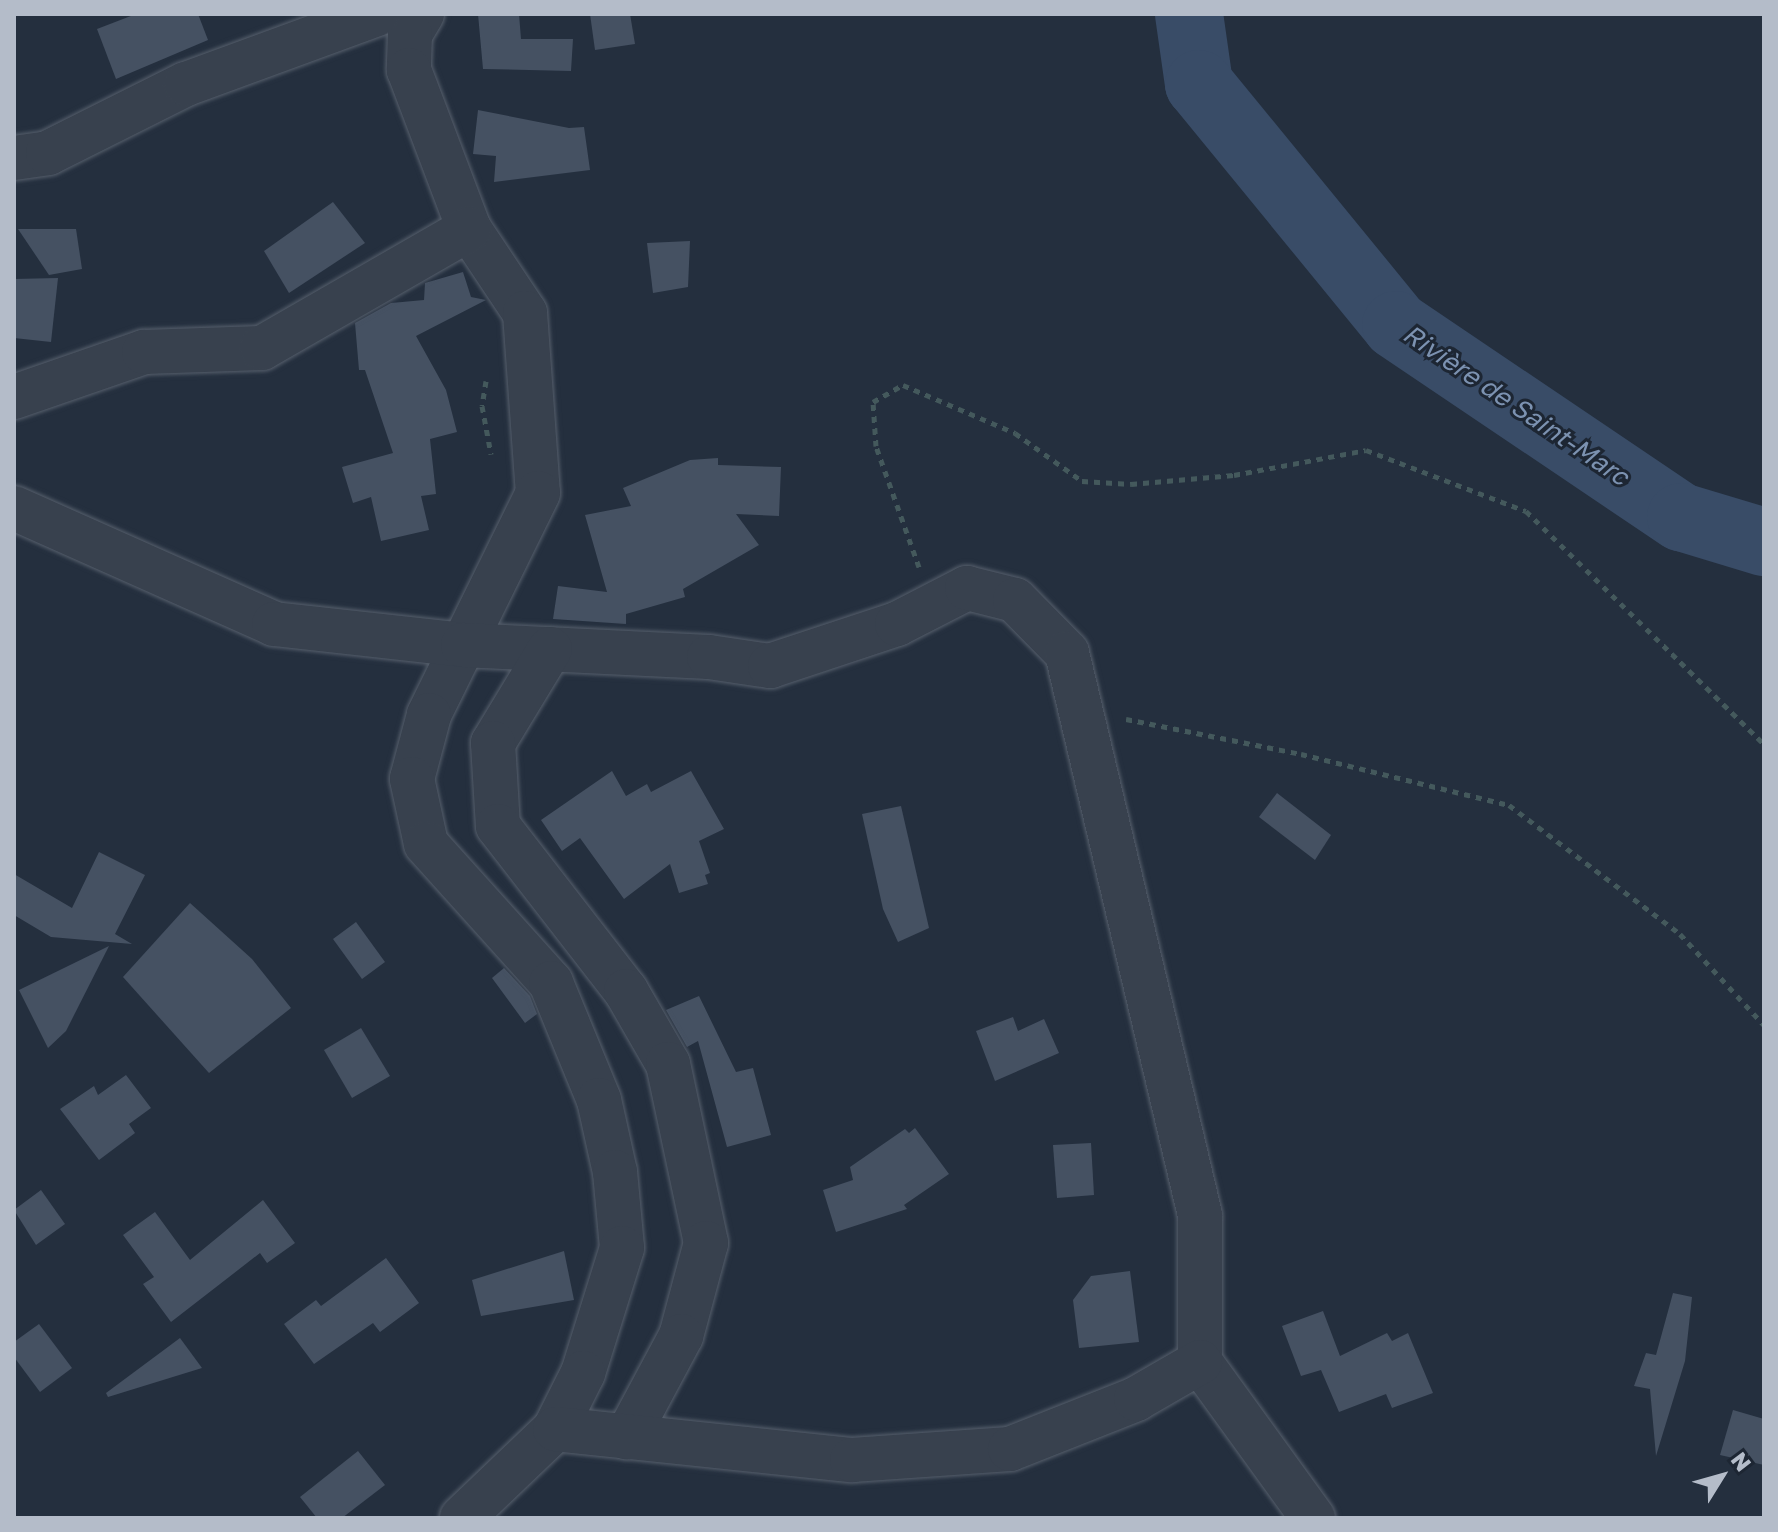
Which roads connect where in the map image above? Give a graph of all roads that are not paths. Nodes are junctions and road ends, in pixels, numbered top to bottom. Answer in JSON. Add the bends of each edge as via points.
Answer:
{"nodes":[{"id":1,"x":377,"y":14,"type":"edge"},
{"id":2,"x":422,"y":14,"type":"edge"},
{"id":3,"x":14,"y":158,"type":"edge"},
{"id":4,"x":469,"y":229,"type":"junction"},
{"id":5,"x":14,"y":397,"type":"edge"},
{"id":6,"x":14,"y":508,"type":"edge"},
{"id":7,"x":463,"y":645,"type":"junction"},
{"id":8,"x":550,"y":649,"type":"junction"},
{"id":9,"x":1200,"y":1362,"type":"junction"},
{"id":10,"x":555,"y":1429,"type":"junction"},
{"id":11,"x":627,"y":1437,"type":"junction"},
{"id":12,"x":462,"y":1518,"type":"edge"},
{"id":13,"x":1313,"y":1518,"type":"edge"}],
"edges":[{"from":1,"to":3,"type":"street","via":[[186,84],[48,153]]},
{"from":2,"to":4,"type":"street","via":[[410,34],[409,70]]},
{"from":4,"to":5,"type":"street","via":[[262,348],[144,352]]},
{"from":4,"to":7,"type":"street","via":[[525,313],[538,493]]},
{"from":6,"to":7,"type":"street","via":[[274,624]]},
{"from":7,"to":8,"type":"street"},
{"from":7,"to":10,"type":"street","via":[[429,715],[412,779],[426,844],[551,983],[599,1100],[615,1172],[622,1248],[583,1373]]},
{"from":8,"to":9,"type":"street","via":[[770,666],[897,624],[967,588],[1015,600],[1067,653],[1200,1215]]},
{"from":8,"to":11,"type":"street","via":[[493,743],[498,826],[626,991],[668,1064],[706,1243],[681,1336]]},
{"from":9,"to":11,"type":"street","via":[[1136,1399],[1010,1449],[852,1460]]},
{"from":9,"to":13,"type":"street"},
{"from":10,"to":11,"type":"street"},
{"from":10,"to":12,"type":"street"}]}
